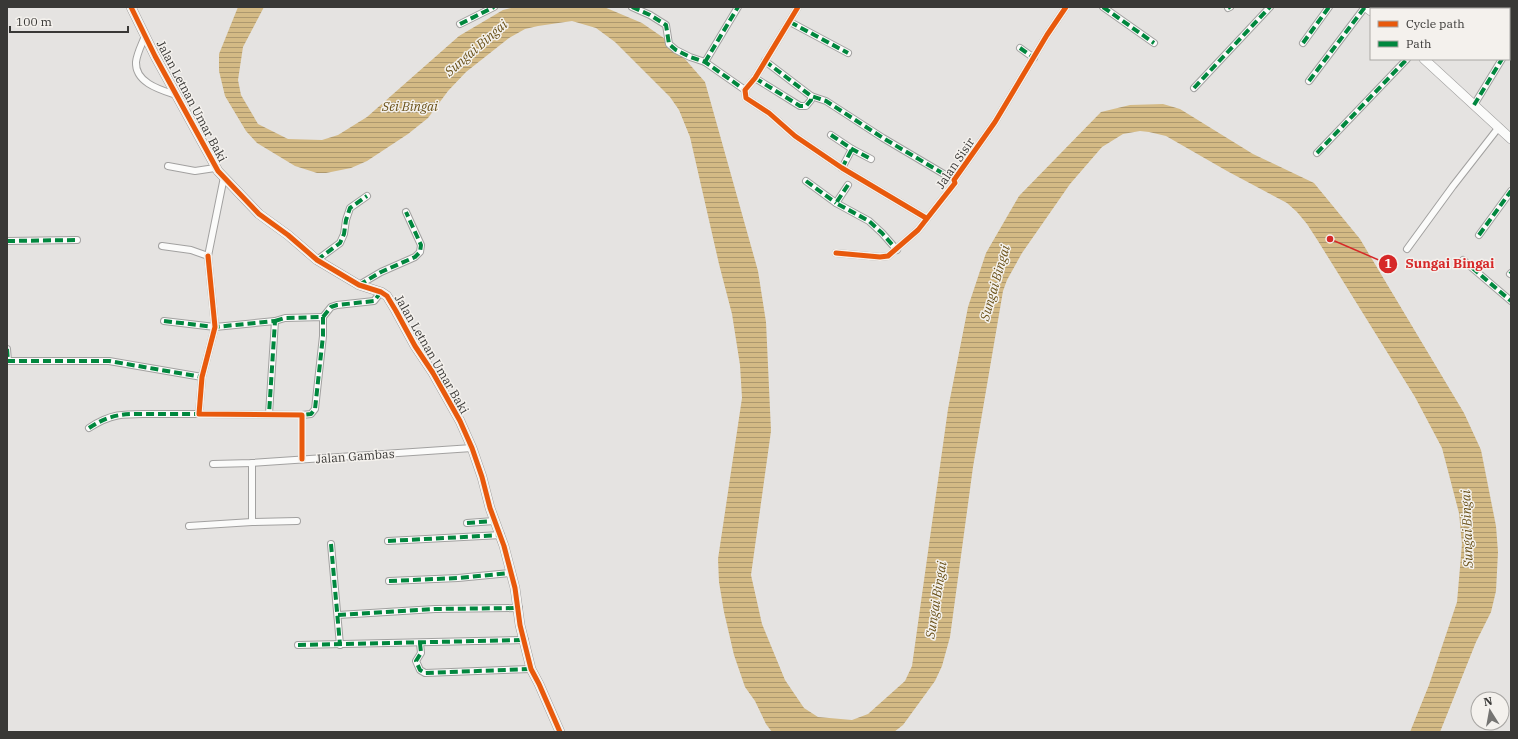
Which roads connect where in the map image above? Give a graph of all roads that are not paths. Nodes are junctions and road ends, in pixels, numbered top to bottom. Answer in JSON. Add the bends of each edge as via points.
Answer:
{"nodes":[{"id":1,"x":131,"y":7,"type":"edge"},
{"id":2,"x":494,"y":7,"type":"edge"},
{"id":3,"x":632,"y":7,"type":"edge"},
{"id":4,"x":738,"y":7,"type":"edge"},
{"id":5,"x":798,"y":7,"type":"edge"},
{"id":6,"x":1066,"y":7,"type":"edge"},
{"id":7,"x":1103,"y":7,"type":"edge"},
{"id":8,"x":1270,"y":7,"type":"edge"},
{"id":9,"x":1329,"y":7,"type":"edge"},
{"id":10,"x":1366,"y":7,"type":"edge"},
{"id":11,"x":790,"y":22,"type":"junction"},
{"id":12,"x":460,"y":24,"type":"dead end"},
{"id":13,"x":145,"y":36,"type":"junction"},
{"id":14,"x":1154,"y":43,"type":"dead end"},
{"id":15,"x":1303,"y":43,"type":"dead end"},
{"id":16,"x":1020,"y":48,"type":"dead end"},
{"id":17,"x":848,"y":53,"type":"dead end"},
{"id":18,"x":1034,"y":58,"type":"junction"},
{"id":19,"x":1406,"y":60,"type":"edge"},
{"id":20,"x":1425,"y":60,"type":"edge"},
{"id":21,"x":1501,"y":60,"type":"edge"},
{"id":22,"x":765,"y":61,"type":"junction"},
{"id":23,"x":705,"y":62,"type":"junction"},
{"id":24,"x":755,"y":78,"type":"junction"},
{"id":25,"x":1309,"y":81,"type":"dead end"},
{"id":26,"x":1194,"y":88,"type":"dead end"},
{"id":27,"x":746,"y":90,"type":"junction"},
{"id":28,"x":176,"y":95,"type":"junction"},
{"id":29,"x":811,"y":96,"type":"junction"},
{"id":30,"x":1474,"y":105,"type":"junction"},
{"id":31,"x":1499,"y":127,"type":"junction"},
{"id":32,"x":831,"y":135,"type":"dead end"},
{"id":33,"x":1511,"y":138,"type":"edge"},
{"id":34,"x":852,"y":149,"type":"junction"},
{"id":35,"x":1317,"y":153,"type":"dead end"},
{"id":36,"x":871,"y":159,"type":"dead end"},
{"id":37,"x":168,"y":166,"type":"dead end"},
{"id":38,"x":215,"y":168,"type":"junction"},
{"id":39,"x":842,"y":168,"type":"junction"},
{"id":40,"x":224,"y":176,"type":"junction"},
{"id":41,"x":806,"y":180,"type":"dead end"},
{"id":42,"x":954,"y":180,"type":"junction"},
{"id":43,"x":848,"y":185,"type":"dead end"},
{"id":44,"x":1511,"y":191,"type":"edge"},
{"id":45,"x":366,"y":196,"type":"dead end"},
{"id":46,"x":836,"y":203,"type":"junction"},
{"id":47,"x":406,"y":212,"type":"dead end"},
{"id":48,"x":926,"y":218,"type":"junction"},
{"id":49,"x":1479,"y":234,"type":"dead end"},
{"id":50,"x":77,"y":240,"type":"dead end"},
{"id":51,"x":7,"y":241,"type":"edge"},
{"id":52,"x":162,"y":246,"type":"dead end"},
{"id":53,"x":1407,"y":249,"type":"dead end"},
{"id":54,"x":897,"y":250,"type":"junction"},
{"id":55,"x":836,"y":253,"type":"dead end"},
{"id":56,"x":208,"y":256,"type":"junction"},
{"id":57,"x":317,"y":260,"type":"junction"},
{"id":58,"x":1463,"y":260,"type":"dead end"},
{"id":59,"x":359,"y":285,"type":"junction"},
{"id":60,"x":381,"y":292,"type":"junction"},
{"id":61,"x":1511,"y":301,"type":"edge"},
{"id":62,"x":323,"y":317,"type":"junction"},
{"id":63,"x":164,"y":321,"type":"dead end"},
{"id":64,"x":275,"y":321,"type":"junction"},
{"id":65,"x":215,"y":327,"type":"junction"},
{"id":66,"x":7,"y":349,"type":"edge"},
{"id":67,"x":8,"y":361,"type":"edge"},
{"id":68,"x":202,"y":377,"type":"junction"},
{"id":69,"x":199,"y":414,"type":"junction"},
{"id":70,"x":268,"y":414,"type":"junction"},
{"id":71,"x":302,"y":415,"type":"junction"},
{"id":72,"x":89,"y":428,"type":"dead end"},
{"id":73,"x":472,"y":448,"type":"junction"},
{"id":74,"x":302,"y":460,"type":"junction"},
{"id":75,"x":252,"y":463,"type":"junction"},
{"id":76,"x":213,"y":464,"type":"dead end"},
{"id":77,"x":494,"y":521,"type":"junction"},
{"id":78,"x":252,"y":522,"type":"junction"},
{"id":79,"x":297,"y":522,"type":"dead end"},
{"id":80,"x":467,"y":523,"type":"dead end"},
{"id":81,"x":189,"y":526,"type":"dead end"},
{"id":82,"x":501,"y":535,"type":"junction"},
{"id":83,"x":388,"y":542,"type":"dead end"},
{"id":84,"x":331,"y":544,"type":"dead end"},
{"id":85,"x":510,"y":573,"type":"junction"},
{"id":86,"x":389,"y":581,"type":"dead end"},
{"id":87,"x":519,"y":608,"type":"junction"},
{"id":88,"x":338,"y":615,"type":"junction"},
{"id":89,"x":525,"y":640,"type":"junction"},
{"id":90,"x":420,"y":643,"type":"junction"},
{"id":91,"x":298,"y":645,"type":"dead end"},
{"id":92,"x":340,"y":645,"type":"junction"},
{"id":93,"x":532,"y":669,"type":"junction"},
{"id":94,"x":560,"y":732,"type":"edge"}],
"edges":[{"from":1,"to":13,"type":"street","name":"Jalan Letnan Umar Baki"},
{"from":2,"to":12,"type":"street"},
{"from":3,"to":23,"type":"street","via":[[666,25],[669,44],[676,50]]},
{"from":4,"to":23,"type":"street"},
{"from":5,"to":11,"type":"street"},
{"from":6,"to":18,"type":"street","name":"Jalan Sisir"},
{"from":7,"to":14,"type":"street"},
{"from":8,"to":26,"type":"street"},
{"from":9,"to":15,"type":"street"},
{"from":10,"to":25,"type":"street"},
{"from":11,"to":17,"type":"street"},
{"from":11,"to":22,"type":"street"},
{"from":13,"to":28,"type":"street","name":"Jalan Letnan Umar Baki"},
{"from":13,"to":28,"type":"street","via":[[137,57],[137,72],[140,77],[160,90]]},
{"from":16,"to":18,"type":"street"},
{"from":18,"to":42,"type":"street","name":"Jalan Sisir","via":[[995,122]]},
{"from":19,"to":35,"type":"street"},
{"from":20,"to":30,"type":"street"},
{"from":21,"to":30,"type":"street"},
{"from":22,"to":24,"type":"street"},
{"from":22,"to":29,"type":"street"},
{"from":23,"to":27,"type":"street"},
{"from":24,"to":27,"type":"street"},
{"from":24,"to":29,"type":"street","via":[[800,106],[806,106]]},
{"from":27,"to":39,"type":"street","via":[[745,96],[748,100]]},
{"from":28,"to":38,"type":"street","name":"Jalan Letnan Umar Baki"},
{"from":29,"to":42,"type":"street","via":[[826,101]]},
{"from":30,"to":31,"type":"street"},
{"from":31,"to":33,"type":"street"},
{"from":31,"to":53,"type":"street"},
{"from":32,"to":34,"type":"street"},
{"from":34,"to":36,"type":"street"},
{"from":34,"to":39,"type":"street"},
{"from":37,"to":38,"type":"street","via":[[195,171]]},
{"from":38,"to":40,"type":"street","name":"Jalan Letnan Umar Baki"},
{"from":39,"to":48,"type":"street"},
{"from":40,"to":56,"type":"street"},
{"from":40,"to":57,"type":"street","name":"Jalan Letnan Umar Baki","via":[[260,214],[288,234]]},
{"from":41,"to":46,"type":"street"},
{"from":42,"to":48,"type":"street","name":"Jalan Sisir","via":[[955,183]]},
{"from":43,"to":46,"type":"street"},
{"from":44,"to":49,"type":"street"},
{"from":45,"to":57,"type":"street","via":[[350,208],[340,243]]},
{"from":46,"to":54,"type":"street","via":[[869,221]]},
{"from":47,"to":59,"type":"street","via":[[421,246],[420,252],[415,257]]},
{"from":48,"to":54,"type":"street","name":"Jalan Sisir","via":[[918,230]]},
{"from":50,"to":51,"type":"street"},
{"from":52,"to":56,"type":"street","via":[[191,250]]},
{"from":54,"to":55,"type":"street","name":"Jalan Sisir","via":[[888,256],[880,257]]},
{"from":56,"to":65,"type":"street"},
{"from":57,"to":59,"type":"street","name":"Jalan Letnan Umar Baki"},
{"from":58,"to":61,"type":"street"},
{"from":59,"to":60,"type":"street","name":"Jalan Letnan Umar Baki"},
{"from":60,"to":62,"type":"street","via":[[374,301],[331,307]]},
{"from":60,"to":73,"type":"street","name":"Jalan Letnan Umar Baki","via":[[387,296],[460,421]]},
{"from":62,"to":64,"type":"street","via":[[285,318]]},
{"from":62,"to":71,"type":"street","via":[[316,404],[314,412]]},
{"from":63,"to":65,"type":"street"},
{"from":64,"to":65,"type":"street"},
{"from":64,"to":70,"type":"street"},
{"from":65,"to":68,"type":"street"},
{"from":66,"to":67,"type":"street"},
{"from":67,"to":68,"type":"street","via":[[109,361]]},
{"from":68,"to":69,"type":"street"},
{"from":69,"to":70,"type":"street"},
{"from":69,"to":72,"type":"street","via":[[126,414],[99,421]]},
{"from":70,"to":71,"type":"street"},
{"from":71,"to":74,"type":"street"},
{"from":73,"to":74,"type":"street","name":"Jalan Gambas"},
{"from":73,"to":77,"type":"street","name":"Jalan Letnan Umar Baki"},
{"from":74,"to":75,"type":"street","name":"Jalan Gambas"},
{"from":75,"to":76,"type":"street","name":"Jalan Gambas"},
{"from":75,"to":78,"type":"street"},
{"from":77,"to":80,"type":"street"},
{"from":77,"to":82,"type":"street","name":"Jalan Letnan Umar Baki"},
{"from":78,"to":79,"type":"street"},
{"from":78,"to":81,"type":"street"},
{"from":82,"to":83,"type":"street"},
{"from":82,"to":85,"type":"street","name":"Jalan Letnan Umar Baki"},
{"from":84,"to":88,"type":"street"},
{"from":85,"to":86,"type":"street"},
{"from":85,"to":87,"type":"street","name":"Jalan Letnan Umar Baki"},
{"from":87,"to":88,"type":"street","via":[[436,609]]},
{"from":87,"to":89,"type":"street","name":"Jalan Letnan Umar Baki","via":[[520,625]]},
{"from":88,"to":92,"type":"street"},
{"from":89,"to":90,"type":"street"},
{"from":89,"to":93,"type":"street","name":"Jalan Letnan Umar Baki"},
{"from":90,"to":92,"type":"street"},
{"from":90,"to":93,"type":"street","via":[[421,653],[416,661],[425,673]]},
{"from":91,"to":92,"type":"street"},
{"from":93,"to":94,"type":"street","name":"Jalan Letnan Umar Baki"}]}
